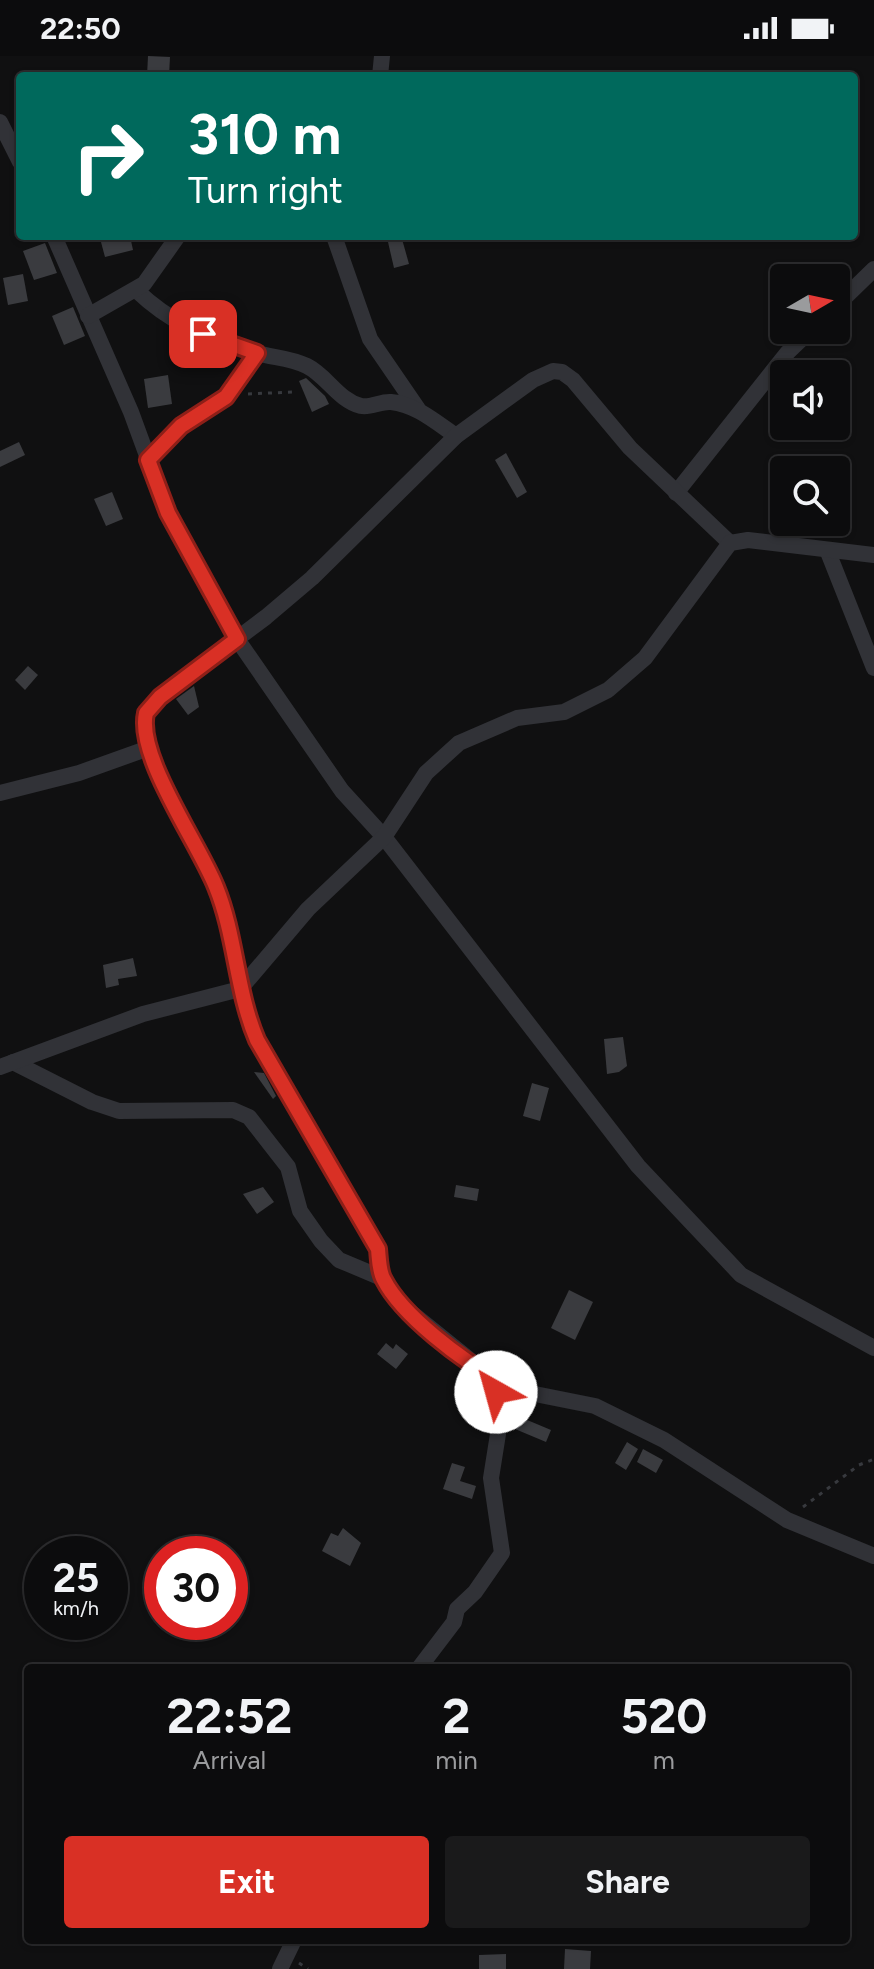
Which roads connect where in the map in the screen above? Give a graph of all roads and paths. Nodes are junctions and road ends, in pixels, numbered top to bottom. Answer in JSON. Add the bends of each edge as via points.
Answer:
{"nodes":[{"id":1,"x":0,"y":122,"type":"edge"},
{"id":2,"x":16,"y":154,"type":"edge"},
{"id":3,"x":56,"y":240,"type":"edge"},
{"id":4,"x":175,"y":240,"type":"edge"},
{"id":5,"x":335,"y":240,"type":"edge"},
{"id":6,"x":874,"y":269,"type":"edge"},
{"id":7,"x":136,"y":290,"type":"junction"},
{"id":8,"x":850,"y":292,"type":"edge"},
{"id":9,"x":88,"y":316,"type":"junction"},
{"id":10,"x":796,"y":344,"type":"edge"},
{"id":11,"x":257,"y":353,"type":"junction"},
{"id":12,"x":292,"y":392,"type":"dead end"},
{"id":13,"x":226,"y":397,"type":"junction"},
{"id":14,"x":419,"y":411,"type":"junction"},
{"id":15,"x":456,"y":436,"type":"junction"},
{"id":16,"x":148,"y":460,"type":"junction"},
{"id":17,"x":676,"y":493,"type":"junction"},
{"id":18,"x":730,"y":543,"type":"junction"},
{"id":19,"x":828,"y":552,"type":"junction"},
{"id":20,"x":874,"y":555,"type":"edge"},
{"id":21,"x":237,"y":639,"type":"junction"},
{"id":22,"x":874,"y":668,"type":"edge"},
{"id":23,"x":146,"y":749,"type":"junction"},
{"id":24,"x":0,"y":793,"type":"edge"},
{"id":25,"x":384,"y":837,"type":"junction"},
{"id":26,"x":240,"y":989,"type":"junction"},
{"id":27,"x":7,"y":1065,"type":"edge"},
{"id":28,"x":382,"y":1278,"type":"junction"},
{"id":29,"x":874,"y":1348,"type":"edge"},
{"id":30,"x":497,"y":1379,"type":"junction"},
{"id":31,"x":874,"y":1459,"type":"edge"},
{"id":32,"x":787,"y":1520,"type":"junction"},
{"id":33,"x":874,"y":1556,"type":"edge"},
{"id":34,"x":422,"y":1664,"type":"edge"},
{"id":35,"x":292,"y":1944,"type":"edge"},
{"id":36,"x":280,"y":1969,"type":"edge"}],
"edges":[{"from":1,"to":2,"type":"street"},
{"from":3,"to":9,"type":"street"},
{"from":4,"to":7,"type":"street"},
{"from":5,"to":14,"type":"street","via":[[370,339]]},
{"from":6,"to":8,"type":"street"},
{"from":7,"to":9,"type":"street"},
{"from":7,"to":11,"type":"street","via":[[179,326]]},
{"from":9,"to":16,"type":"street"},
{"from":10,"to":17,"type":"street"},
{"from":11,"to":13,"type":"street"},
{"from":11,"to":14,"type":"street","via":[[280,355],[312,368],[336,392],[362,406],[389,401]]},
{"from":12,"to":13,"type":"path"},
{"from":13,"to":16,"type":"street","via":[[181,426]]},
{"from":14,"to":15,"type":"street"},
{"from":15,"to":17,"type":"street","via":[[533,380],[562,372]]},
{"from":15,"to":21,"type":"street","via":[[312,578]]},
{"from":16,"to":21,"type":"street","via":[[168,513]]},
{"from":17,"to":18,"type":"street"},
{"from":18,"to":19,"type":"street","via":[[748,540]]},
{"from":18,"to":25,"type":"street","via":[[645,658],[625,676],[587,704],[517,718],[459,743],[426,773]]},
{"from":19,"to":20,"type":"street"},
{"from":19,"to":22,"type":"street"},
{"from":21,"to":23,"type":"street","via":[[146,713]]},
{"from":21,"to":25,"type":"street","via":[[342,791]]},
{"from":23,"to":24,"type":"street"},
{"from":23,"to":26,"type":"street","via":[[216,887]]},
{"from":25,"to":26,"type":"street","via":[[308,909]]},
{"from":25,"to":29,"type":"street","via":[[638,1166],[741,1275]]},
{"from":26,"to":27,"type":"street","via":[[143,1014]]},
{"from":26,"to":28,"type":"street","via":[[257,1040],[378,1249]]},
{"from":27,"to":28,"type":"street","via":[[119,1111],[233,1110],[249,1117],[288,1167],[300,1211],[321,1241],[339,1260]]},
{"from":28,"to":30,"type":"street","via":[[432,1333]]},
{"from":30,"to":32,"type":"street","via":[[520,1391],[595,1406],[664,1440]]},
{"from":30,"to":34,"type":"street","via":[[498,1434],[491,1478],[502,1553]]},
{"from":31,"to":32,"type":"path"},
{"from":32,"to":33,"type":"street"},
{"from":35,"to":36,"type":"street"}]}
